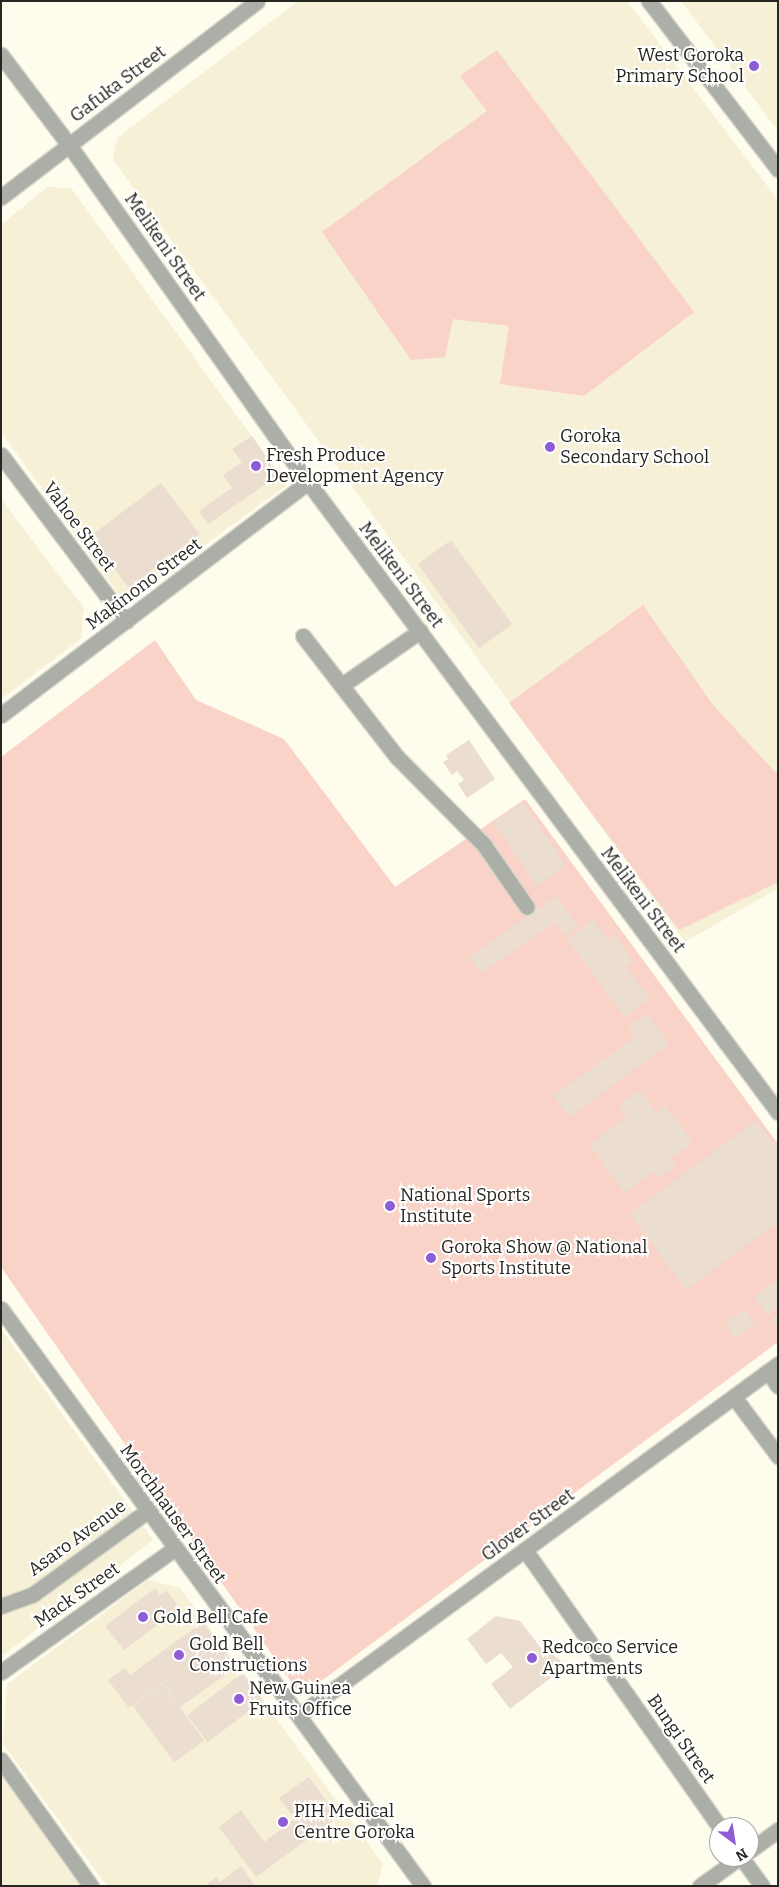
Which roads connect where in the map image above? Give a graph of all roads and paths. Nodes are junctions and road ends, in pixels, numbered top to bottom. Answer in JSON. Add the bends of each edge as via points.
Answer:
{"nodes":[{"id":1,"x":257,"y":1,"type":"edge"},
{"id":2,"x":649,"y":1,"type":"edge"},
{"id":3,"x":1,"y":55,"type":"edge"},
{"id":4,"x":69,"y":145,"type":"junction"},
{"id":5,"x":778,"y":169,"type":"edge"},
{"id":6,"x":1,"y":197,"type":"edge"},
{"id":7,"x":1,"y":455,"type":"edge"},
{"id":8,"x":308,"y":482,"type":"junction"},
{"id":9,"x":126,"y":621,"type":"junction"},
{"id":10,"x":420,"y":632,"type":"junction"},
{"id":11,"x":303,"y":636,"type":"dead end"},
{"id":12,"x":342,"y":685,"type":"junction"},
{"id":13,"x":1,"y":715,"type":"edge"},
{"id":14,"x":527,"y":907,"type":"dead end"},
{"id":15,"x":778,"y":1112,"type":"edge"},
{"id":16,"x":1,"y":1309,"type":"edge"},
{"id":17,"x":773,"y":1368,"type":"edge"},
{"id":18,"x":778,"y":1386,"type":"edge"},
{"id":19,"x":734,"y":1397,"type":"junction"},
{"id":20,"x":778,"y":1456,"type":"edge"},
{"id":21,"x":147,"y":1511,"type":"junction"},
{"id":22,"x":174,"y":1549,"type":"junction"},
{"id":23,"x":525,"y":1550,"type":"junction"},
{"id":24,"x":1,"y":1606,"type":"edge"},
{"id":25,"x":1,"y":1672,"type":"edge"},
{"id":26,"x":300,"y":1715,"type":"junction"},
{"id":27,"x":1,"y":1760,"type":"edge"},
{"id":28,"x":713,"y":1817,"type":"edge"},
{"id":29,"x":778,"y":1830,"type":"edge"},
{"id":30,"x":759,"y":1844,"type":"edge"},
{"id":31,"x":727,"y":1867,"type":"edge"},
{"id":32,"x":748,"y":1867,"type":"edge"},
{"id":33,"x":422,"y":1885,"type":"edge"},
{"id":34,"x":90,"y":1886,"type":"edge"},
{"id":35,"x":700,"y":1886,"type":"edge"},
{"id":36,"x":762,"y":1886,"type":"edge"}],
"edges":[{"from":1,"to":4,"type":"street","name":"Gafuka Street"},
{"from":2,"to":5,"type":"street"},
{"from":3,"to":4,"type":"street","name":"Melikeni Street"},
{"from":4,"to":6,"type":"street","name":"Gafuka Street"},
{"from":4,"to":8,"type":"street","name":"Melikeni Street"},
{"from":7,"to":9,"type":"street","name":"Vahoe Street"},
{"from":8,"to":9,"type":"street","name":"Makinono Street"},
{"from":8,"to":10,"type":"street","name":"Melikeni Street"},
{"from":9,"to":13,"type":"street","name":"Makinono Street"},
{"from":10,"to":12,"type":"street"},
{"from":10,"to":15,"type":"street","name":"Melikeni Street"},
{"from":11,"to":12,"type":"street"},
{"from":12,"to":14,"type":"street","via":[[397,757],[484,845]]},
{"from":16,"to":21,"type":"street","name":"Morchhauser Street"},
{"from":17,"to":18,"type":"street"},
{"from":17,"to":19,"type":"street","name":"Glover Street"},
{"from":19,"to":20,"type":"street"},
{"from":19,"to":23,"type":"street","name":"Glover Street"},
{"from":21,"to":22,"type":"street","name":"Morchhauser Street"},
{"from":21,"to":24,"type":"street","name":"Asaro Avenue","via":[[32,1595]]},
{"from":22,"to":25,"type":"street","name":"Mack Street"},
{"from":22,"to":26,"type":"street","name":"Morchhauser Street"},
{"from":23,"to":26,"type":"street","name":"Glover Street"},
{"from":23,"to":28,"type":"street","name":"Bungi Street"},
{"from":26,"to":33,"type":"street","name":"Morchhauser Street"},
{"from":27,"to":34,"type":"street"},
{"from":29,"to":30,"type":"street"},
{"from":31,"to":35,"type":"street"},
{"from":32,"to":36,"type":"street"}]}
